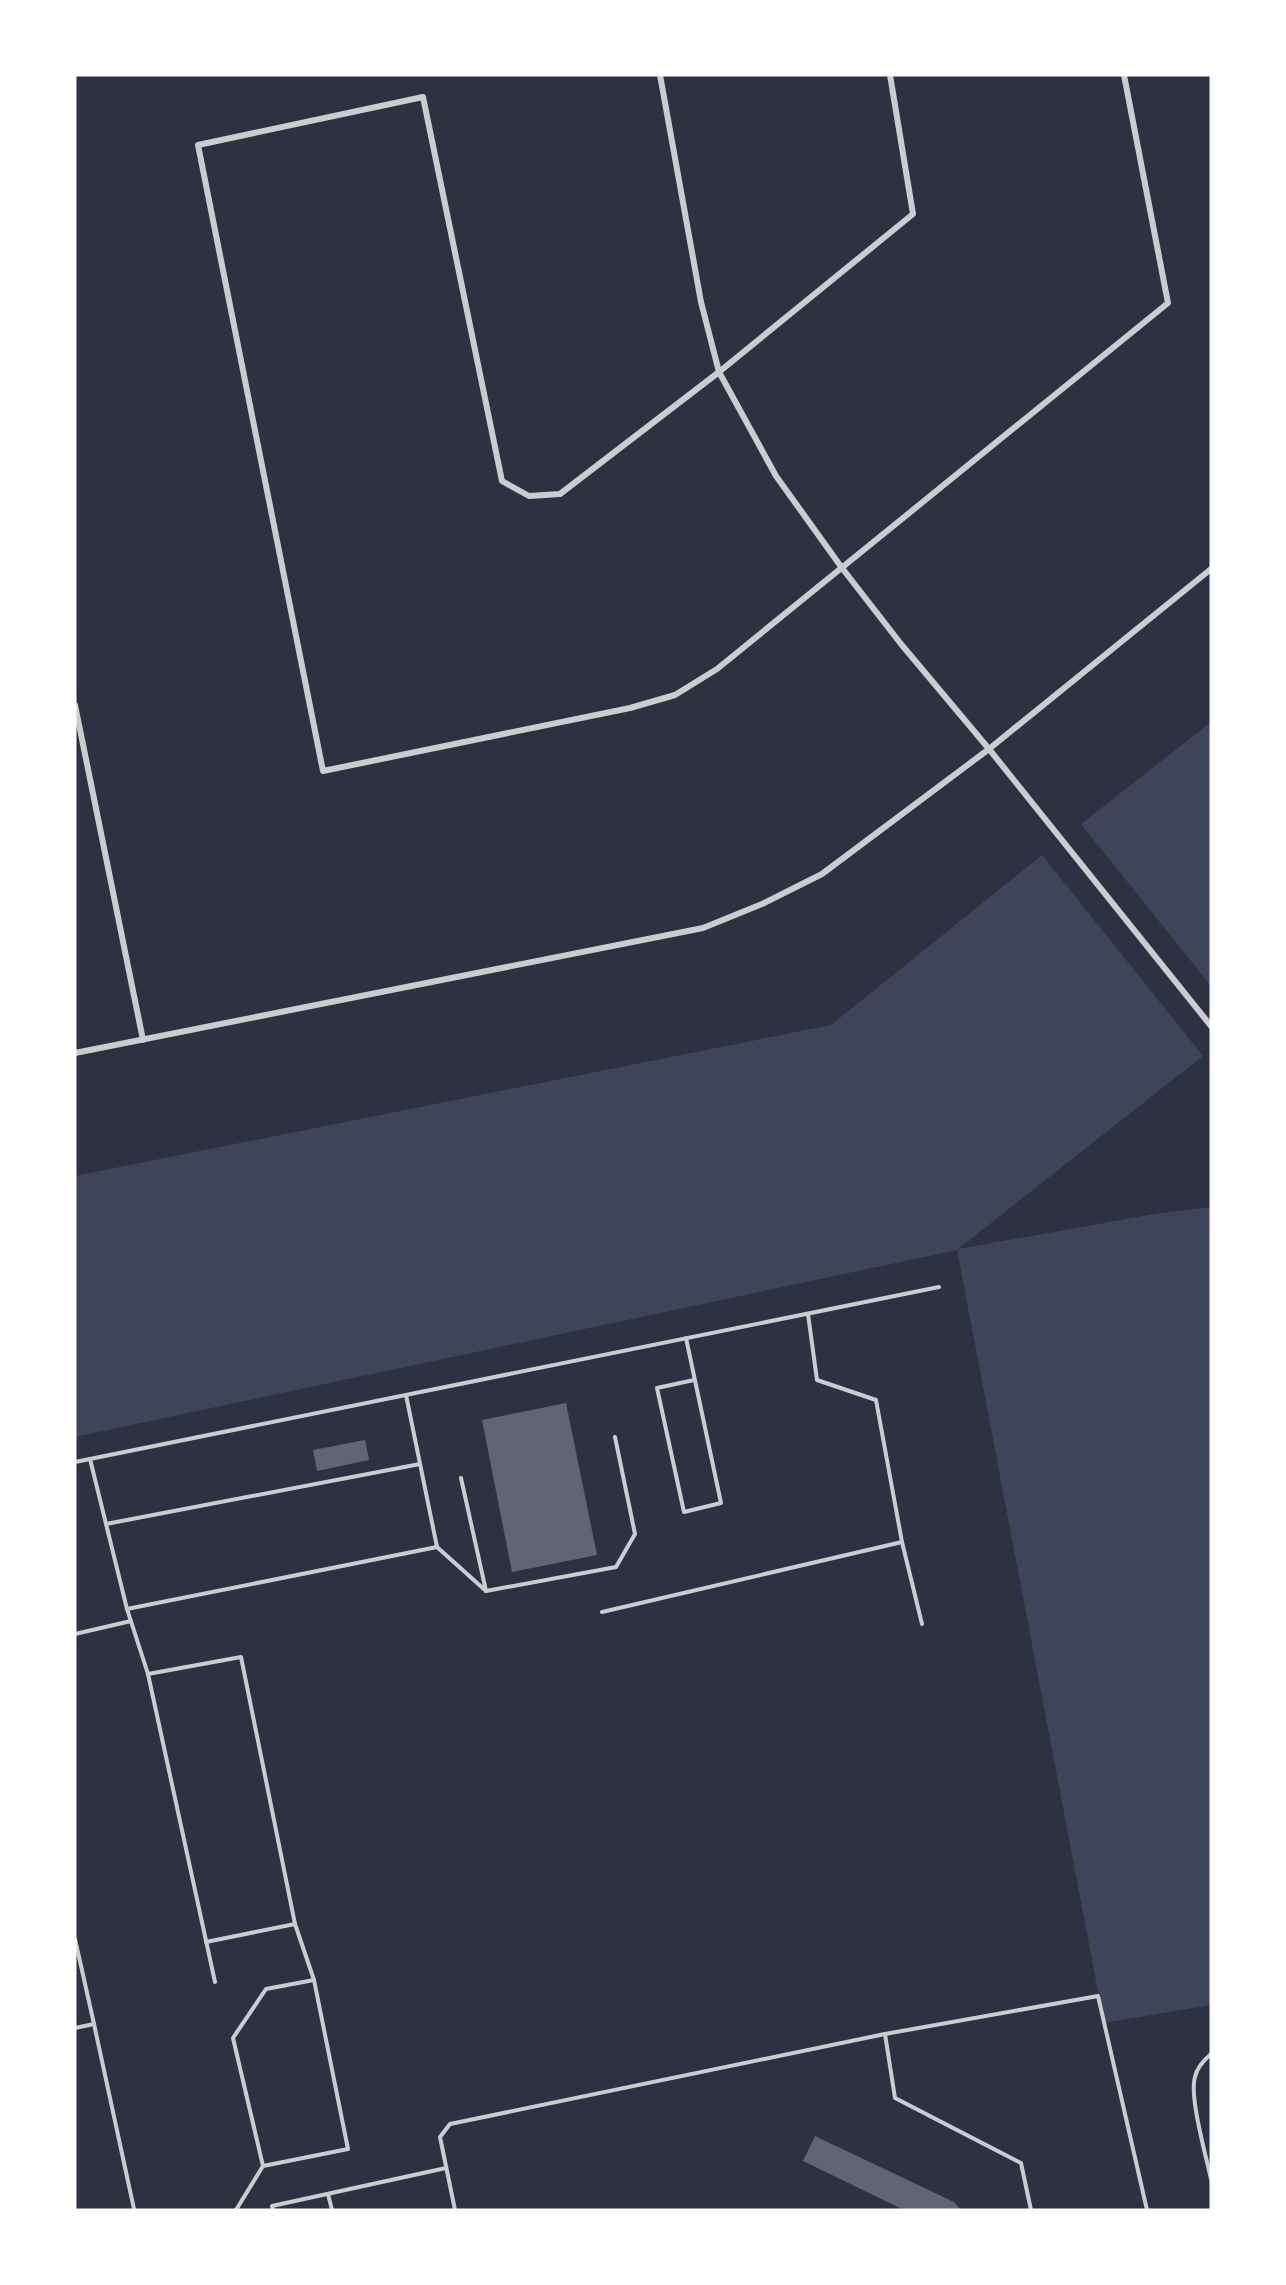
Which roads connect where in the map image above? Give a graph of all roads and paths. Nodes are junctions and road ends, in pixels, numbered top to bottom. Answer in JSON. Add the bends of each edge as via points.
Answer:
{"nodes":[{"id":1,"x":660,"y":75,"type":"edge"},
{"id":2,"x":890,"y":75,"type":"edge"},
{"id":3,"x":1124,"y":75,"type":"edge"},
{"id":4,"x":718,"y":372,"type":"junction"},
{"id":5,"x":842,"y":568,"type":"junction"},
{"id":6,"x":1211,"y":569,"type":"edge"},
{"id":7,"x":75,"y":705,"type":"edge"},
{"id":8,"x":989,"y":749,"type":"junction"},
{"id":9,"x":1211,"y":1026,"type":"edge"},
{"id":10,"x":143,"y":1040,"type":"junction"},
{"id":11,"x":75,"y":1053,"type":"edge"},
{"id":12,"x":939,"y":1287,"type":"dead end"},
{"id":13,"x":808,"y":1314,"type":"junction"},
{"id":14,"x":686,"y":1338,"type":"junction"},
{"id":15,"x":694,"y":1380,"type":"junction"},
{"id":16,"x":406,"y":1395,"type":"junction"},
{"id":17,"x":615,"y":1437,"type":"dead end"},
{"id":18,"x":90,"y":1459,"type":"junction"},
{"id":19,"x":75,"y":1462,"type":"edge"},
{"id":20,"x":420,"y":1464,"type":"junction"},
{"id":21,"x":461,"y":1478,"type":"dead end"},
{"id":22,"x":106,"y":1524,"type":"junction"},
{"id":23,"x":902,"y":1542,"type":"junction"},
{"id":24,"x":437,"y":1547,"type":"junction"},
{"id":25,"x":486,"y":1592,"type":"junction"},
{"id":26,"x":127,"y":1609,"type":"junction"},
{"id":27,"x":602,"y":1612,"type":"dead end"},
{"id":28,"x":131,"y":1621,"type":"junction"},
{"id":29,"x":922,"y":1624,"type":"dead end"},
{"id":30,"x":75,"y":1634,"type":"edge"},
{"id":31,"x":148,"y":1674,"type":"junction"},
{"id":32,"x":295,"y":1924,"type":"junction"},
{"id":33,"x":75,"y":1939,"type":"edge"},
{"id":34,"x":206,"y":1942,"type":"junction"},
{"id":35,"x":314,"y":1980,"type":"junction"},
{"id":36,"x":215,"y":1982,"type":"dead end"},
{"id":37,"x":94,"y":2024,"type":"junction"},
{"id":38,"x":75,"y":2028,"type":"edge"},
{"id":39,"x":885,"y":2034,"type":"junction"},
{"id":40,"x":1211,"y":2054,"type":"edge"},
{"id":41,"x":263,"y":2166,"type":"junction"},
{"id":42,"x":446,"y":2168,"type":"junction"},
{"id":43,"x":1211,"y":2179,"type":"edge"},
{"id":44,"x":328,"y":2194,"type":"junction"},
{"id":45,"x":134,"y":2209,"type":"edge"},
{"id":46,"x":236,"y":2210,"type":"edge"},
{"id":47,"x":273,"y":2210,"type":"edge"},
{"id":48,"x":332,"y":2210,"type":"edge"},
{"id":49,"x":455,"y":2210,"type":"edge"},
{"id":50,"x":1031,"y":2210,"type":"edge"},
{"id":51,"x":1147,"y":2210,"type":"edge"}],
"edges":[{"from":1,"to":4,"type":"street","via":[[701,302]]},
{"from":2,"to":4,"type":"street","via":[[913,214]]},
{"from":3,"to":5,"type":"street","via":[[1168,303]]},
{"from":4,"to":5,"type":"street","via":[[776,476]]},
{"from":4,"to":5,"type":"street","via":[[560,494],[529,496],[502,481],[423,97],[198,146],[323,771],[630,708],[675,695],[717,669]]},
{"from":5,"to":8,"type":"street"},
{"from":6,"to":8,"type":"street"},
{"from":7,"to":10,"type":"street"},
{"from":8,"to":9,"type":"street"},
{"from":8,"to":10,"type":"street","via":[[822,874],[703,928]]},
{"from":10,"to":11,"type":"street"},
{"from":12,"to":13,"type":"lane"},
{"from":13,"to":14,"type":"lane"},
{"from":13,"to":23,"type":"lane","via":[[817,1380],[876,1400]]},
{"from":14,"to":15,"type":"lane"},
{"from":14,"to":16,"type":"lane"},
{"from":15,"to":15,"type":"lane","via":[[721,1503],[684,1512],[657,1388]]},
{"from":16,"to":18,"type":"lane"},
{"from":16,"to":20,"type":"lane"},
{"from":17,"to":25,"type":"lane","via":[[634,1534],[616,1567]]},
{"from":18,"to":19,"type":"lane"},
{"from":18,"to":22,"type":"lane"},
{"from":20,"to":22,"type":"lane"},
{"from":20,"to":24,"type":"lane"},
{"from":21,"to":25,"type":"lane"},
{"from":22,"to":26,"type":"lane"},
{"from":23,"to":27,"type":"lane"},
{"from":23,"to":29,"type":"lane"},
{"from":24,"to":25,"type":"lane"},
{"from":24,"to":26,"type":"lane"},
{"from":26,"to":28,"type":"lane"},
{"from":28,"to":30,"type":"lane"},
{"from":28,"to":31,"type":"lane"},
{"from":31,"to":32,"type":"lane","via":[[241,1657]]},
{"from":31,"to":34,"type":"lane"},
{"from":32,"to":34,"type":"lane"},
{"from":32,"to":35,"type":"lane"},
{"from":33,"to":37,"type":"lane"},
{"from":34,"to":36,"type":"lane"},
{"from":35,"to":41,"type":"lane","via":[[266,1989],[233,2038]]},
{"from":35,"to":41,"type":"lane","via":[[348,2150]]},
{"from":37,"to":38,"type":"lane"},
{"from":37,"to":45,"type":"lane"},
{"from":39,"to":42,"type":"lane","via":[[450,2124],[440,2137]]},
{"from":39,"to":50,"type":"lane","via":[[895,2098],[1021,2163]]},
{"from":39,"to":51,"type":"lane","via":[[1098,1996]]},
{"from":40,"to":43,"type":"lane","via":[[1194,2078],[1196,2112]]},
{"from":41,"to":46,"type":"lane"},
{"from":42,"to":44,"type":"lane"},
{"from":42,"to":49,"type":"lane"},
{"from":44,"to":47,"type":"lane","via":[[272,2206]]},
{"from":44,"to":48,"type":"lane"}]}
